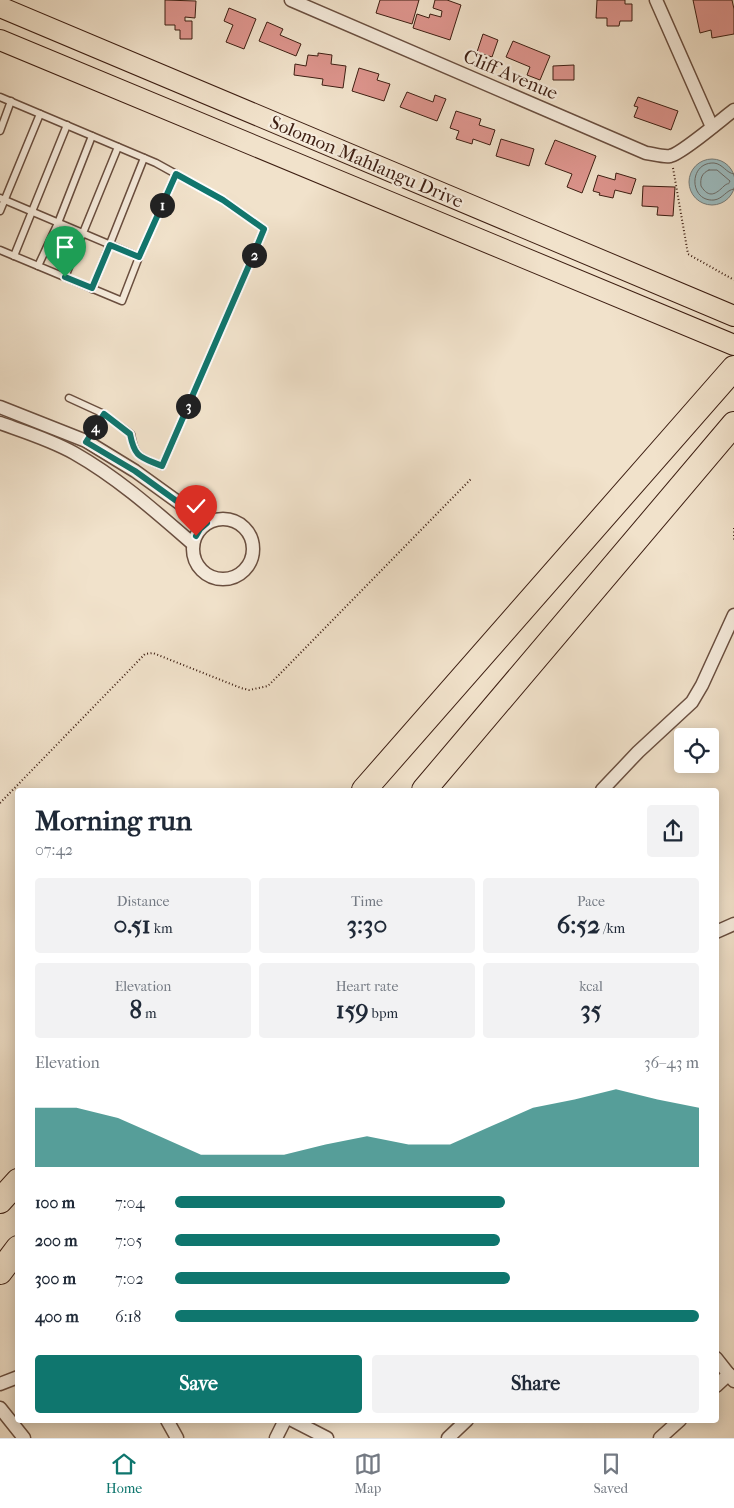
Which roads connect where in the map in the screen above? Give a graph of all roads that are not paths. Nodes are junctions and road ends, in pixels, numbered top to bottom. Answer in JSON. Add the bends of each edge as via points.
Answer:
{"nodes":[{"id":1,"x":292,"y":0,"type":"edge"},
{"id":2,"x":656,"y":0,"type":"edge"},
{"id":3,"x":0,"y":7,"type":"edge"},
{"id":4,"x":0,"y":40,"type":"edge"},
{"id":5,"x":0,"y":52,"type":"edge"},
{"id":6,"x":0,"y":97,"type":"edge"},
{"id":7,"x":11,"y":101,"type":"junction"},
{"id":8,"x":734,"y":110,"type":"edge"},
{"id":9,"x":175,"y":113,"type":"junction"},
{"id":10,"x":40,"y":114,"type":"junction"},
{"id":11,"x":67,"y":125,"type":"junction"},
{"id":12,"x":712,"y":127,"type":"junction"},
{"id":13,"x":0,"y":131,"type":"edge"},
{"id":14,"x":92,"y":136,"type":"junction"},
{"id":15,"x":118,"y":147,"type":"junction"},
{"id":16,"x":144,"y":158,"type":"junction"},
{"id":17,"x":176,"y":174,"type":"junction"},
{"id":18,"x":2,"y":199,"type":"edge"},
{"id":19,"x":0,"y":211,"type":"edge"},
{"id":20,"x":32,"y":212,"type":"junction"},
{"id":21,"x":58,"y":223,"type":"junction"},
{"id":22,"x":83,"y":234,"type":"junction"},
{"id":23,"x":110,"y":245,"type":"junction"},
{"id":24,"x":0,"y":250,"type":"edge"},
{"id":25,"x":14,"y":256,"type":"junction"},
{"id":26,"x":139,"y":257,"type":"junction"},
{"id":27,"x":38,"y":266,"type":"junction"},
{"id":28,"x":65,"y":277,"type":"junction"},
{"id":29,"x":92,"y":288,"type":"junction"},
{"id":30,"x":725,"y":312,"type":"edge"},
{"id":31,"x":734,"y":345,"type":"edge"},
{"id":32,"x":734,"y":368,"type":"edge"},
{"id":33,"x":69,"y":398,"type":"dead end"},
{"id":34,"x":0,"y":407,"type":"edge"},
{"id":35,"x":104,"y":414,"type":"junction"},
{"id":36,"x":0,"y":423,"type":"edge"},
{"id":37,"x":734,"y":424,"type":"edge"},
{"id":38,"x":86,"y":442,"type":"junction"},
{"id":39,"x":207,"y":523,"type":"junction"},
{"id":40,"x":193,"y":544,"type":"junction"},
{"id":41,"x":734,"y":615,"type":"edge"},
{"id":42,"x":366,"y":788,"type":"edge"},
{"id":43,"x":426,"y":788,"type":"edge"},
{"id":44,"x":604,"y":788,"type":"edge"},
{"id":45,"x":734,"y":924,"type":"edge"},
{"id":46,"x":719,"y":931,"type":"edge"},
{"id":47,"x":15,"y":1170,"type":"edge"},
{"id":48,"x":15,"y":1184,"type":"edge"},
{"id":49,"x":0,"y":1185,"type":"edge"},
{"id":50,"x":0,"y":1201,"type":"edge"},
{"id":51,"x":15,"y":1242,"type":"edge"},
{"id":52,"x":15,"y":1252,"type":"edge"},
{"id":53,"x":0,"y":1259,"type":"edge"},
{"id":54,"x":0,"y":1272,"type":"edge"},
{"id":55,"x":719,"y":1362,"type":"edge"},
{"id":56,"x":15,"y":1378,"type":"edge"},
{"id":57,"x":731,"y":1378,"type":"edge"},
{"id":58,"x":0,"y":1384,"type":"edge"},
{"id":59,"x":719,"y":1384,"type":"edge"},
{"id":60,"x":0,"y":1408,"type":"edge"},
{"id":61,"x":169,"y":1423,"type":"edge"},
{"id":62,"x":284,"y":1423,"type":"edge"},
{"id":63,"x":298,"y":1423,"type":"edge"},
{"id":64,"x":464,"y":1423,"type":"edge"},
{"id":65,"x":677,"y":1423,"type":"edge"},
{"id":66,"x":24,"y":1438,"type":"edge"},
{"id":67,"x":177,"y":1438,"type":"edge"},
{"id":68,"x":276,"y":1438,"type":"edge"},
{"id":69,"x":327,"y":1438,"type":"edge"},
{"id":70,"x":448,"y":1438,"type":"edge"},
{"id":71,"x":660,"y":1438,"type":"edge"}],
"edges":[{"from":1,"to":12,"type":"street","name":"Cliff Avenue","via":[[646,152],[671,156]]},
{"from":2,"to":12,"type":"street"},
{"from":3,"to":30,"type":"main road","name":"Solomon Mahlangu Drive"},
{"from":4,"to":9,"type":"main road","name":"Solomon Mahlangu Drive"},
{"from":5,"to":9,"type":"main road"},
{"from":6,"to":7,"type":"lane"},
{"from":7,"to":10,"type":"lane"},
{"from":7,"to":13,"type":"lane"},
{"from":8,"to":12,"type":"street"},
{"from":9,"to":31,"type":"main road","name":"Solomon Mahlangu Drive"},
{"from":10,"to":11,"type":"lane"},
{"from":10,"to":18,"type":"lane"},
{"from":11,"to":14,"type":"lane"},
{"from":11,"to":20,"type":"lane"},
{"from":14,"to":15,"type":"lane"},
{"from":14,"to":21,"type":"lane"},
{"from":15,"to":16,"type":"lane"},
{"from":15,"to":22,"type":"lane"},
{"from":16,"to":17,"type":"lane"},
{"from":16,"to":23,"type":"lane"},
{"from":17,"to":26,"type":"lane"},
{"from":17,"to":35,"type":"lane","via":[[223,200],[264,229],[162,466],[140,456],[133,449],[130,434]]},
{"from":18,"to":19,"type":"lane"},
{"from":18,"to":20,"type":"lane"},
{"from":20,"to":21,"type":"lane"},
{"from":20,"to":25,"type":"lane"},
{"from":21,"to":22,"type":"lane"},
{"from":21,"to":27,"type":"lane"},
{"from":22,"to":23,"type":"lane"},
{"from":22,"to":28,"type":"lane"},
{"from":23,"to":26,"type":"lane"},
{"from":23,"to":29,"type":"lane"},
{"from":24,"to":25,"type":"lane"},
{"from":25,"to":27,"type":"lane"},
{"from":26,"to":29,"type":"lane","via":[[122,301]]},
{"from":27,"to":28,"type":"lane"},
{"from":28,"to":29,"type":"lane"},
{"from":32,"to":42,"type":"highway"},
{"from":33,"to":35,"type":"lane"},
{"from":34,"to":38,"type":"street"},
{"from":35,"to":38,"type":"lane"},
{"from":36,"to":40,"type":"street","via":[[74,453],[144,502]]},
{"from":37,"to":43,"type":"highway"},
{"from":38,"to":39,"type":"street","via":[[135,471]]},
{"from":39,"to":40,"type":"street"},
{"from":39,"to":40,"type":"street","via":[[233,520],[247,530],[254,550],[246,569],[228,579],[208,575],[195,561]]},
{"from":41,"to":44,"type":"street","via":[[692,702]]},
{"from":45,"to":46,"type":"street"},
{"from":47,"to":49,"type":"highway"},
{"from":48,"to":50,"type":"highway"},
{"from":51,"to":53,"type":"highway"},
{"from":52,"to":54,"type":"highway"},
{"from":55,"to":57,"type":"street"},
{"from":56,"to":58,"type":"street"},
{"from":57,"to":59,"type":"street"},
{"from":60,"to":66,"type":"street"},
{"from":61,"to":67,"type":"street"},
{"from":62,"to":68,"type":"street"},
{"from":63,"to":69,"type":"street"},
{"from":64,"to":70,"type":"street"},
{"from":65,"to":71,"type":"street"}]}
